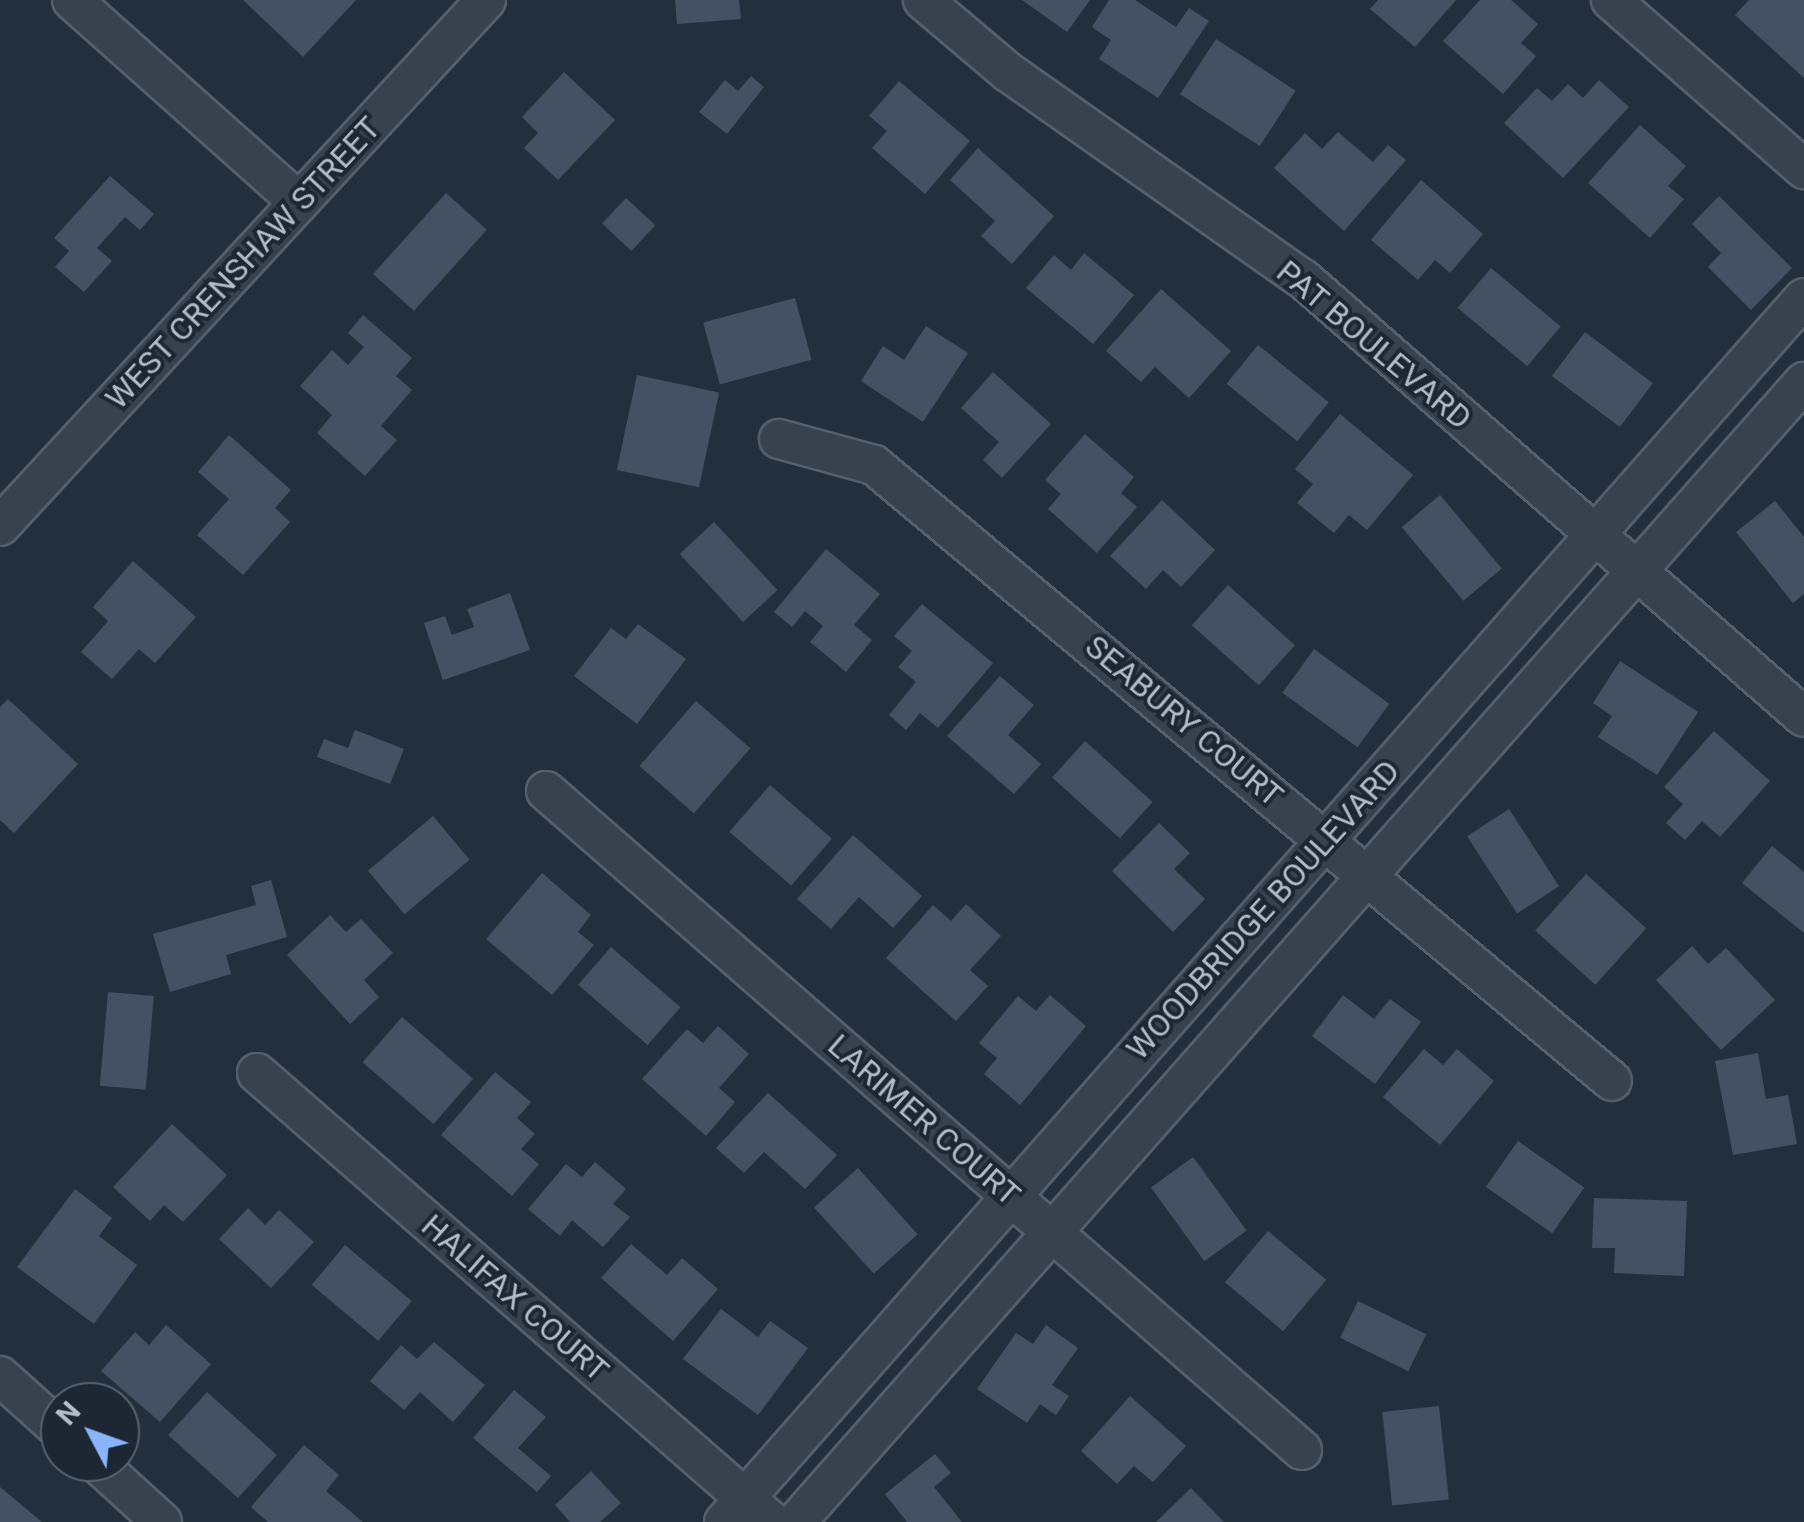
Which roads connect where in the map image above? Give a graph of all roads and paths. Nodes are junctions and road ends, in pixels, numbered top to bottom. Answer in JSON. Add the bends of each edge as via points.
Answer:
{"nodes":[{"id":1,"x":72,"y":0,"type":"edge"},
{"id":2,"x":486,"y":0,"type":"edge"},
{"id":3,"x":923,"y":0,"type":"edge"},
{"id":4,"x":1610,"y":0,"type":"edge"},
{"id":5,"x":1804,"y":168,"type":"edge"},
{"id":6,"x":299,"y":202,"type":"junction"},
{"id":7,"x":1804,"y":298,"type":"edge"},
{"id":8,"x":1804,"y":382,"type":"edge"},
{"id":9,"x":779,"y":439,"type":"dead end"},
{"id":10,"x":0,"y":526,"type":"edge"},
{"id":11,"x":1598,"y":539,"type":"junction"},
{"id":12,"x":1640,"y":570,"type":"junction"},
{"id":13,"x":1804,"y":717,"type":"edge"},
{"id":14,"x":546,"y":791,"type":"dead end"},
{"id":15,"x":1326,"y":838,"type":"junction"},
{"id":16,"x":1368,"y":871,"type":"junction"},
{"id":17,"x":257,"y":1073,"type":"dead end"},
{"id":18,"x":1612,"y":1080,"type":"dead end"},
{"id":19,"x":1010,"y":1196,"type":"junction"},
{"id":20,"x":1052,"y":1230,"type":"junction"},
{"id":21,"x":0,"y":1376,"type":"edge"},
{"id":22,"x":40,"y":1412,"type":"edge"},
{"id":23,"x":1302,"y":1450,"type":"dead end"},
{"id":24,"x":118,"y":1482,"type":"edge"},
{"id":25,"x":747,"y":1514,"type":"edge"},
{"id":26,"x":162,"y":1522,"type":"edge"},
{"id":27,"x":796,"y":1522,"type":"edge"}],
"edges":[{"from":1,"to":6,"type":"street"},
{"from":2,"to":6,"type":"street","name":"WEST CRENSHAW STREET"},
{"from":3,"to":11,"type":"street","name":"PAT BOULEVARD","via":[[1008,72],[1303,279]]},
{"from":4,"to":5,"type":"street"},
{"from":6,"to":10,"type":"street","name":"WEST CRENSHAW STREET"},
{"from":7,"to":11,"type":"street","name":"WOODBRIDGE BOULEVARD"},
{"from":8,"to":12,"type":"street","name":"WOODBRIDGE BOULEVARD"},
{"from":9,"to":15,"type":"street","name":"SEABURY COURT","via":[[874,465]]},
{"from":11,"to":12,"type":"street","name":"PAT BOULEVARD"},
{"from":11,"to":15,"type":"street","name":"WOODBRIDGE BOULEVARD"},
{"from":12,"to":13,"type":"street","name":"PAT BOULEVARD"},
{"from":12,"to":16,"type":"street","name":"WOODBRIDGE BOULEVARD"},
{"from":14,"to":19,"type":"street","name":"LARIMER COURT"},
{"from":15,"to":16,"type":"street","name":"SEABURY COURT"},
{"from":15,"to":19,"type":"street","name":"WOODBRIDGE BOULEVARD"},
{"from":16,"to":18,"type":"street","name":"SEABURY COURT"},
{"from":16,"to":20,"type":"street","name":"WOODBRIDGE BOULEVARD"},
{"from":17,"to":25,"type":"street","name":"HALIFAX COURT"},
{"from":19,"to":20,"type":"street","name":"LARIMER COURT"},
{"from":19,"to":25,"type":"street","name":"WOODBRIDGE BOULEVARD"},
{"from":20,"to":23,"type":"street","name":"LARIMER COURT"},
{"from":20,"to":27,"type":"street","name":"WOODBRIDGE BOULEVARD"},
{"from":21,"to":22,"type":"street"},
{"from":24,"to":26,"type":"street"}]}
